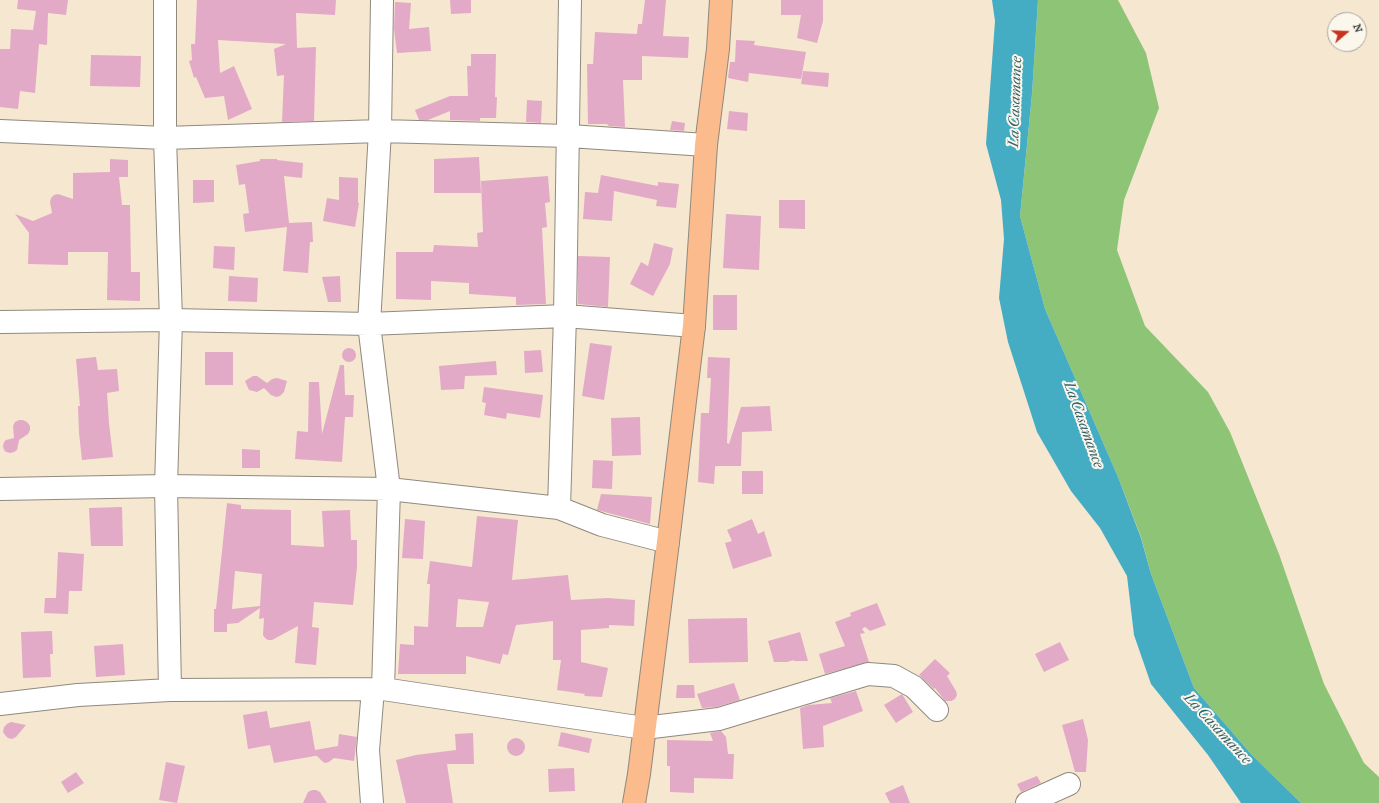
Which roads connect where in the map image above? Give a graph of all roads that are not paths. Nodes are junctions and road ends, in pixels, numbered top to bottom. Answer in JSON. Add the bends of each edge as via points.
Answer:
{"nodes":[{"id":1,"x":165,"y":0,"type":"edge"},
{"id":2,"x":382,"y":0,"type":"edge"},
{"id":3,"x":570,"y":0,"type":"edge"},
{"id":4,"x":722,"y":0,"type":"edge"},
{"id":5,"x":0,"y":131,"type":"edge"},
{"id":6,"x":380,"y":131,"type":"junction"},
{"id":7,"x":569,"y":136,"type":"junction"},
{"id":8,"x":165,"y":138,"type":"junction"},
{"id":9,"x":706,"y":145,"type":"junction"},
{"id":10,"x":565,"y":316,"type":"junction"},
{"id":11,"x":171,"y":320,"type":"junction"},
{"id":12,"x":0,"y":322,"type":"edge"},
{"id":13,"x":369,"y":324,"type":"junction"},
{"id":14,"x":694,"y":326,"type":"junction"},
{"id":15,"x":166,"y":486,"type":"junction"},
{"id":16,"x":0,"y":489,"type":"edge"},
{"id":17,"x":389,"y":489,"type":"junction"},
{"id":18,"x":559,"y":508,"type":"junction"},
{"id":19,"x":668,"y":542,"type":"junction"},
{"id":20,"x":378,"y":689,"type":"junction"},
{"id":21,"x":170,"y":690,"type":"junction"},
{"id":22,"x":0,"y":704,"type":"edge"},
{"id":23,"x":937,"y":710,"type":"dead end"},
{"id":24,"x":644,"y":728,"type":"junction"},
{"id":25,"x":1069,"y":784,"type":"dead end"},
{"id":26,"x":372,"y":803,"type":"edge"},
{"id":27,"x":634,"y":803,"type":"edge"},
{"id":28,"x":1027,"y":803,"type":"edge"}],
"edges":[{"from":1,"to":8,"type":"street"},
{"from":2,"to":6,"type":"street"},
{"from":3,"to":7,"type":"street"},
{"from":4,"to":9,"type":"main road"},
{"from":5,"to":8,"type":"street"},
{"from":6,"to":7,"type":"street"},
{"from":6,"to":8,"type":"street"},
{"from":6,"to":13,"type":"street"},
{"from":7,"to":9,"type":"street"},
{"from":7,"to":10,"type":"street"},
{"from":8,"to":11,"type":"street"},
{"from":9,"to":14,"type":"main road"},
{"from":10,"to":13,"type":"street"},
{"from":10,"to":14,"type":"street"},
{"from":10,"to":18,"type":"street"},
{"from":11,"to":12,"type":"street"},
{"from":11,"to":13,"type":"street"},
{"from":11,"to":15,"type":"street"},
{"from":13,"to":17,"type":"street"},
{"from":14,"to":19,"type":"main road"},
{"from":15,"to":16,"type":"street"},
{"from":15,"to":17,"type":"street"},
{"from":15,"to":21,"type":"street"},
{"from":17,"to":18,"type":"street"},
{"from":17,"to":20,"type":"street"},
{"from":18,"to":19,"type":"street","via":[[602,525]]},
{"from":19,"to":24,"type":"main road"},
{"from":20,"to":21,"type":"street"},
{"from":20,"to":24,"type":"street"},
{"from":20,"to":26,"type":"street","via":[[368,750]]},
{"from":21,"to":22,"type":"street","via":[[78,695]]},
{"from":23,"to":24,"type":"street","via":[[914,686],[894,676],[868,674],[719,719]]},
{"from":24,"to":27,"type":"main road"},
{"from":25,"to":28,"type":"street"}]}
